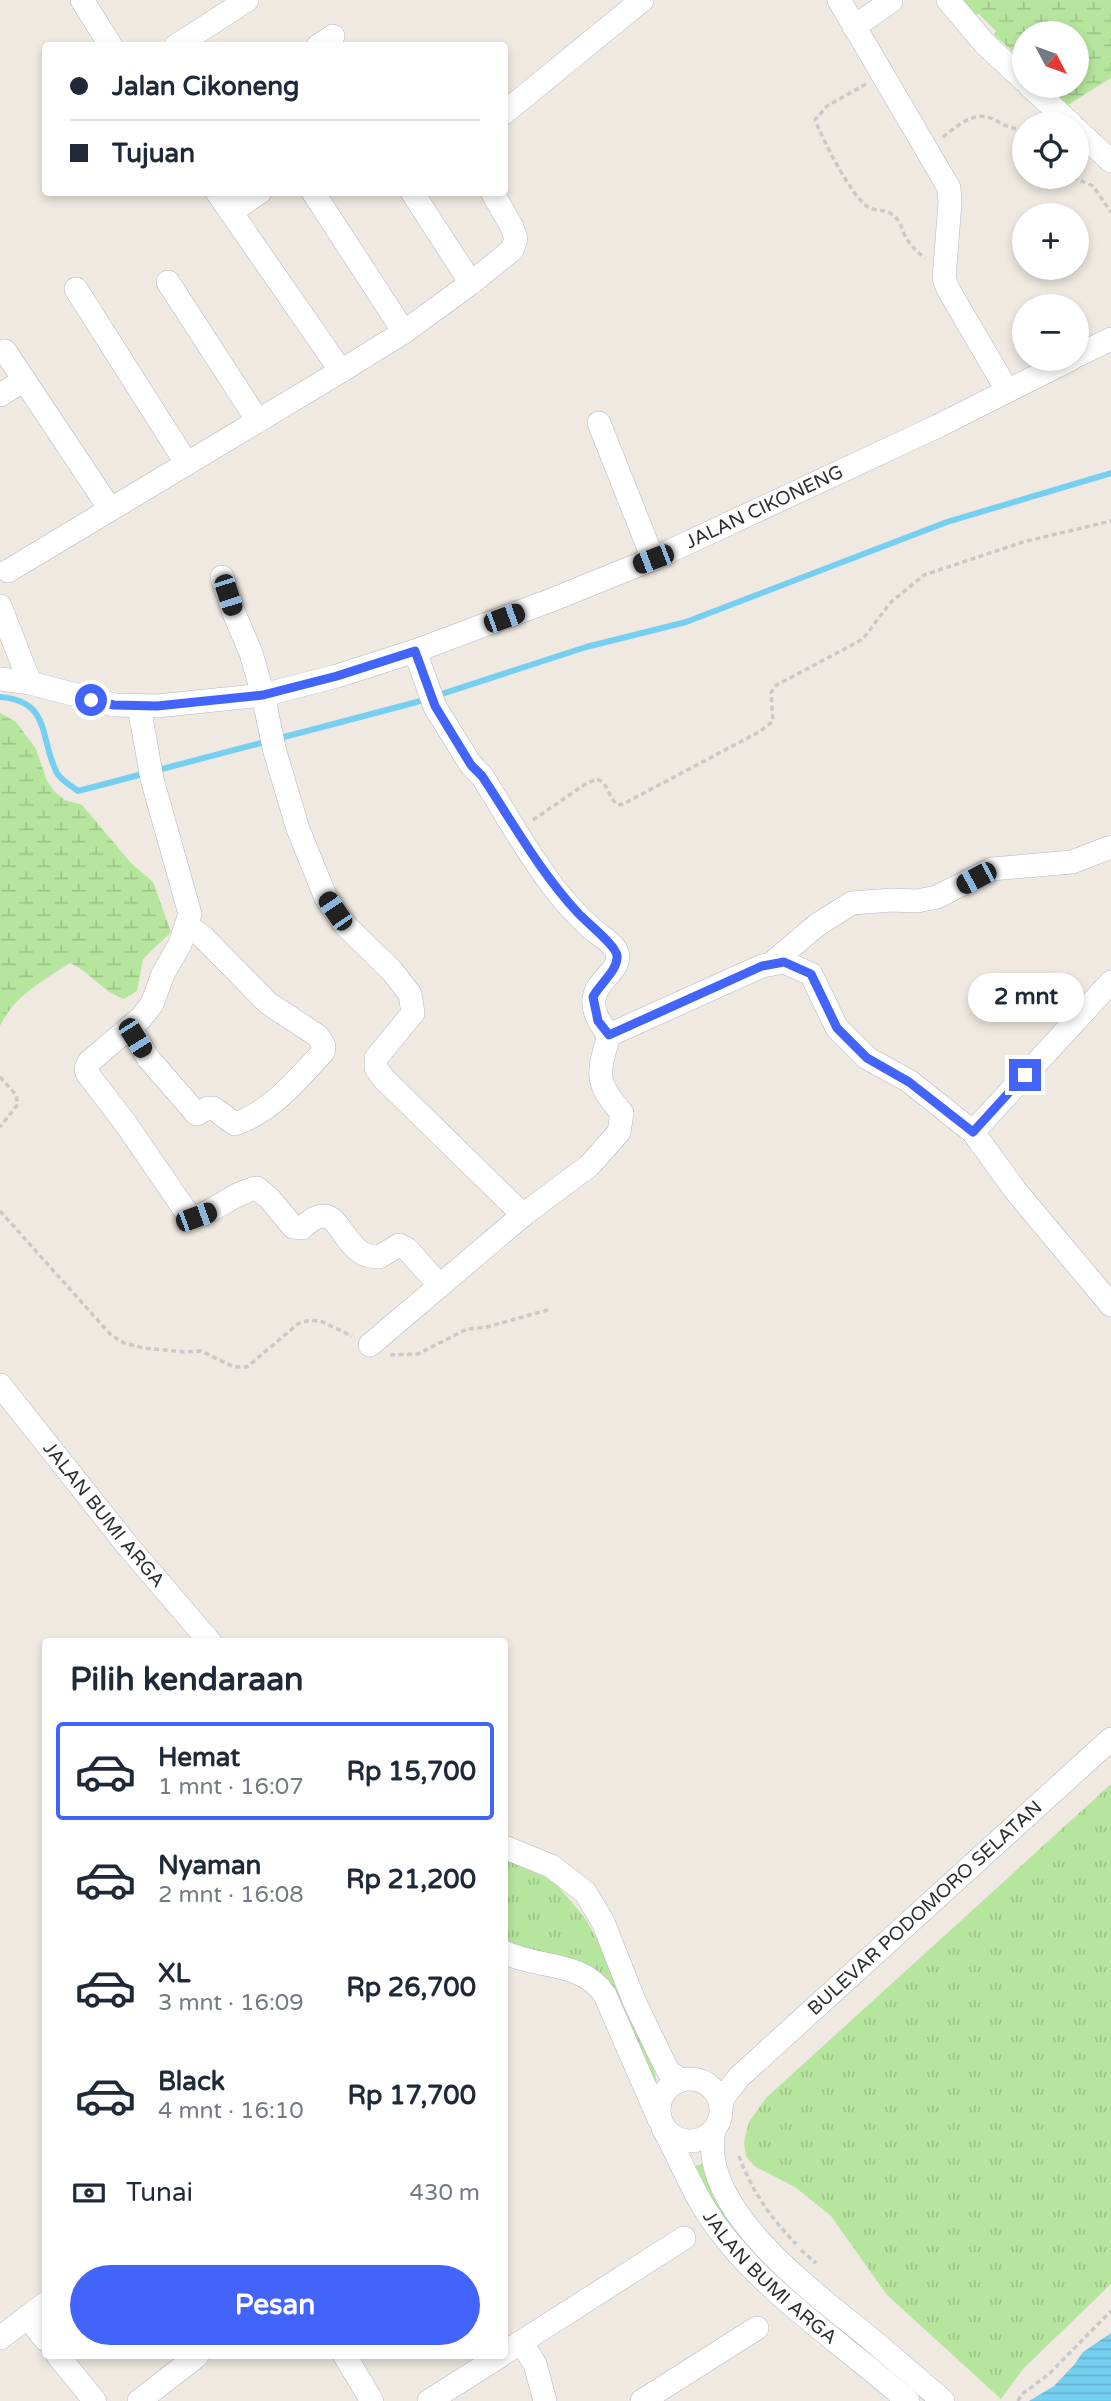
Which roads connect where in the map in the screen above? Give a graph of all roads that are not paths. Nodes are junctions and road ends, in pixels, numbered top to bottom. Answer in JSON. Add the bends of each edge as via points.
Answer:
{"nodes":[{"id":1,"x":82,"y":0,"type":"edge"},
{"id":2,"x":247,"y":0,"type":"edge"},
{"id":3,"x":642,"y":0,"type":"edge"},
{"id":4,"x":839,"y":0,"type":"edge"},
{"id":5,"x":948,"y":0,"type":"edge"},
{"id":6,"x":891,"y":1,"type":"edge"},
{"id":7,"x":855,"y":27,"type":"junction"},
{"id":8,"x":108,"y":42,"type":"edge"},
{"id":9,"x":182,"y":42,"type":"edge"},
{"id":10,"x":1012,"y":69,"type":"edge"},
{"id":11,"x":1043,"y":98,"type":"edge"},
{"id":12,"x":508,"y":110,"type":"edge"},
{"id":13,"x":1058,"y":112,"type":"edge"},
{"id":14,"x":1089,"y":141,"type":"edge"},
{"id":15,"x":1111,"y":161,"type":"edge"},
{"id":16,"x":220,"y":196,"type":"edge"},
{"id":17,"x":254,"y":196,"type":"edge"},
{"id":18,"x":316,"y":196,"type":"edge"},
{"id":19,"x":415,"y":196,"type":"edge"},
{"id":20,"x":494,"y":196,"type":"edge"},
{"id":21,"x":230,"y":212,"type":"junction"},
{"id":22,"x":168,"y":282,"type":"dead end"},
{"id":23,"x":471,"y":283,"type":"junction"},
{"id":24,"x":76,"y":289,"type":"dead end"},
{"id":25,"x":404,"y":332,"type":"junction"},
{"id":26,"x":1111,"y":339,"type":"edge"},
{"id":27,"x":1089,"y":350,"type":"edge"},
{"id":28,"x":5,"y":351,"type":"dead end"},
{"id":29,"x":341,"y":371,"type":"junction"},
{"id":30,"x":1046,"y":371,"type":"edge"},
{"id":31,"x":24,"y":380,"type":"junction"},
{"id":32,"x":1007,"y":390,"type":"junction"},
{"id":33,"x":0,"y":395,"type":"edge"},
{"id":34,"x":258,"y":421,"type":"junction"},
{"id":35,"x":599,"y":423,"type":"dead end"},
{"id":36,"x":187,"y":464,"type":"junction"},
{"id":37,"x":110,"y":509,"type":"junction"},
{"id":38,"x":653,"y":559,"type":"junction"},
{"id":39,"x":4,"y":568,"type":"edge"},
{"id":40,"x":222,"y":577,"type":"dead end"},
{"id":41,"x":0,"y":598,"type":"edge"},
{"id":42,"x":0,"y":606,"type":"edge"},
{"id":43,"x":415,"y":651,"type":"junction"},
{"id":44,"x":0,"y":679,"type":"edge"},
{"id":45,"x":30,"y":683,"type":"junction"},
{"id":46,"x":263,"y":695,"type":"junction"},
{"id":47,"x":435,"y":705,"type":"junction"},
{"id":48,"x":139,"y":706,"type":"junction"},
{"id":49,"x":463,"y":733,"type":"dead end"},
{"id":50,"x":1111,"y":847,"type":"edge"},
{"id":51,"x":187,"y":925,"type":"junction"},
{"id":52,"x":771,"y":964,"type":"junction"},
{"id":53,"x":1111,"y":982,"type":"edge"},
{"id":54,"x":130,"y":1027,"type":"junction"},
{"id":55,"x":609,"y":1035,"type":"junction"},
{"id":56,"x":973,"y":1132,"type":"junction"},
{"id":57,"x":523,"y":1215,"type":"junction"},
{"id":58,"x":439,"y":1285,"type":"junction"},
{"id":59,"x":1111,"y":1305,"type":"edge"},
{"id":60,"x":370,"y":1345,"type":"road end"},
{"id":61,"x":0,"y":1385,"type":"edge"},
{"id":62,"x":207,"y":1638,"type":"edge"},
{"id":63,"x":1111,"y":1738,"type":"edge"},
{"id":64,"x":508,"y":1849,"type":"edge"},
{"id":65,"x":508,"y":1954,"type":"edge"},
{"id":66,"x":739,"y":2077,"type":"junction"},
{"id":67,"x":691,"y":2080,"type":"junction"},
{"id":68,"x":721,"y":2107,"type":"junction"},
{"id":69,"x":661,"y":2123,"type":"junction"},
{"id":70,"x":714,"y":2130,"type":"junction"},
{"id":71,"x":684,"y":2238,"type":"dead end"},
{"id":72,"x":42,"y":2306,"type":"edge"},
{"id":73,"x":27,"y":2317,"type":"junction"},
{"id":74,"x":757,"y":2328,"type":"dead end"},
{"id":75,"x":42,"y":2335,"type":"edge"},
{"id":76,"x":0,"y":2338,"type":"edge"},
{"id":77,"x":508,"y":2350,"type":"edge"},
{"id":78,"x":60,"y":2359,"type":"edge"},
{"id":79,"x":193,"y":2359,"type":"edge"},
{"id":80,"x":347,"y":2359,"type":"edge"},
{"id":81,"x":494,"y":2359,"type":"edge"},
{"id":82,"x":95,"y":2401,"type":"edge"},
{"id":83,"x":139,"y":2401,"type":"edge"},
{"id":84,"x":372,"y":2401,"type":"edge"},
{"id":85,"x":429,"y":2401,"type":"edge"},
{"id":86,"x":545,"y":2401,"type":"edge"},
{"id":87,"x":642,"y":2401,"type":"edge"},
{"id":88,"x":908,"y":2401,"type":"edge"},
{"id":89,"x":943,"y":2401,"type":"edge"}],
"edges":[{"from":1,"to":8,"type":"street"},
{"from":2,"to":9,"type":"street"},
{"from":3,"to":12,"type":"street"},
{"from":4,"to":7,"type":"street"},
{"from":5,"to":10,"type":"street"},
{"from":6,"to":7,"type":"street"},
{"from":7,"to":32,"type":"street","via":[[949,188],[943,271],[948,289]]},
{"from":11,"to":13,"type":"street"},
{"from":14,"to":15,"type":"street"},
{"from":16,"to":21,"type":"street"},
{"from":17,"to":21,"type":"street"},
{"from":18,"to":25,"type":"street"},
{"from":19,"to":23,"type":"street"},
{"from":20,"to":23,"type":"street","via":[[516,239],[512,250]]},
{"from":21,"to":29,"type":"street"},
{"from":22,"to":34,"type":"street"},
{"from":23,"to":25,"type":"street"},
{"from":24,"to":36,"type":"street"},
{"from":25,"to":29,"type":"street"},
{"from":26,"to":27,"type":"street"},
{"from":28,"to":31,"type":"street"},
{"from":29,"to":34,"type":"street"},
{"from":30,"to":32,"type":"street","name":"JALAN CIKONENG"},
{"from":31,"to":33,"type":"street"},
{"from":31,"to":37,"type":"street"},
{"from":32,"to":38,"type":"street","name":"JALAN CIKONENG"},
{"from":34,"to":36,"type":"street"},
{"from":35,"to":38,"type":"street"},
{"from":36,"to":37,"type":"street"},
{"from":37,"to":39,"type":"street"},
{"from":38,"to":43,"type":"street","name":"JALAN CIKONENG"},
{"from":39,"to":41,"type":"street","via":[[10,588]]},
{"from":40,"to":46,"type":"street"},
{"from":42,"to":45,"type":"street"},
{"from":43,"to":46,"type":"street","name":"JALAN CIKONENG"},
{"from":43,"to":47,"type":"street"},
{"from":44,"to":45,"type":"street","name":"JALAN CIKONENG"},
{"from":45,"to":48,"type":"street","name":"JALAN CIKONENG","via":[[103,703]]},
{"from":46,"to":48,"type":"street","name":"JALAN CIKONENG"},
{"from":46,"to":57,"type":"street","via":[[298,829],[326,898],[344,924],[410,994],[413,1013],[376,1058],[376,1068]]},
{"from":47,"to":49,"type":"street","via":[[452,712]]},
{"from":47,"to":55,"type":"street","via":[[552,885],[615,949],[615,966],[593,997],[598,1021]]},
{"from":48,"to":51,"type":"street","via":[[152,779],[190,914]]},
{"from":50,"to":52,"type":"street","via":[[1072,862],[992,869],[937,897],[852,903]]},
{"from":51,"to":54,"type":"street","via":[[152,1004]]},
{"from":51,"to":54,"type":"street","via":[[268,1003],[318,1036],[323,1052],[269,1106],[235,1124],[213,1108],[194,1112],[148,1058]]},
{"from":52,"to":55,"type":"street"},
{"from":52,"to":56,"type":"street","via":[[784,962],[811,974],[837,1028],[867,1058],[909,1082]]},
{"from":53,"to":56,"type":"street"},
{"from":54,"to":58,"type":"street","via":[[86,1069],[187,1213],[196,1217],[210,1213],[257,1188],[293,1227],[302,1228],[313,1217],[327,1216],[361,1252],[379,1257],[399,1245],[407,1249]]},
{"from":55,"to":57,"type":"street","via":[[599,1071],[605,1094],[622,1113],[619,1132],[590,1165]]},
{"from":56,"to":59,"type":"street"},
{"from":57,"to":58,"type":"street"},
{"from":58,"to":60,"type":"street"},
{"from":61,"to":62,"type":"street","name":"JALAN BUMI ARGA"},
{"from":63,"to":66,"type":"street","name":"BULEVAR PODOMORO SELATAN"},
{"from":64,"to":67,"type":"street","via":[[551,1866],[585,1892],[603,1922],[664,2063],[669,2071]]},
{"from":65,"to":69,"type":"street","name":"JALAN BUMI ARGA","via":[[569,1969],[598,1984]]},
{"from":66,"to":67,"type":"street","via":[[712,2084]]},
{"from":66,"to":68,"type":"street","name":"BULEVAR PODOMORO SELATAN"},
{"from":67,"to":68,"type":"street","via":[[716,2092]]},
{"from":67,"to":69,"type":"street","via":[[672,2084],[660,2099]]},
{"from":68,"to":70,"type":"street"},
{"from":69,"to":70,"type":"street","via":[[670,2135],[688,2142]]},
{"from":69,"to":88,"type":"street","name":"JALAN BUMI ARGA","via":[[708,2215],[759,2274]]},
{"from":70,"to":89,"type":"street","name":"JALAN BUMI ARGA","via":[[712,2154],[721,2183],[749,2228],[776,2258]]},
{"from":71,"to":77,"type":"street"},
{"from":72,"to":73,"type":"street"},
{"from":73,"to":75,"type":"street"},
{"from":73,"to":76,"type":"street"},
{"from":74,"to":87,"type":"street"},
{"from":77,"to":86,"type":"street","via":[[535,2364]]},
{"from":78,"to":82,"type":"street"},
{"from":79,"to":83,"type":"street"},
{"from":80,"to":84,"type":"street"},
{"from":81,"to":85,"type":"street"}]}
